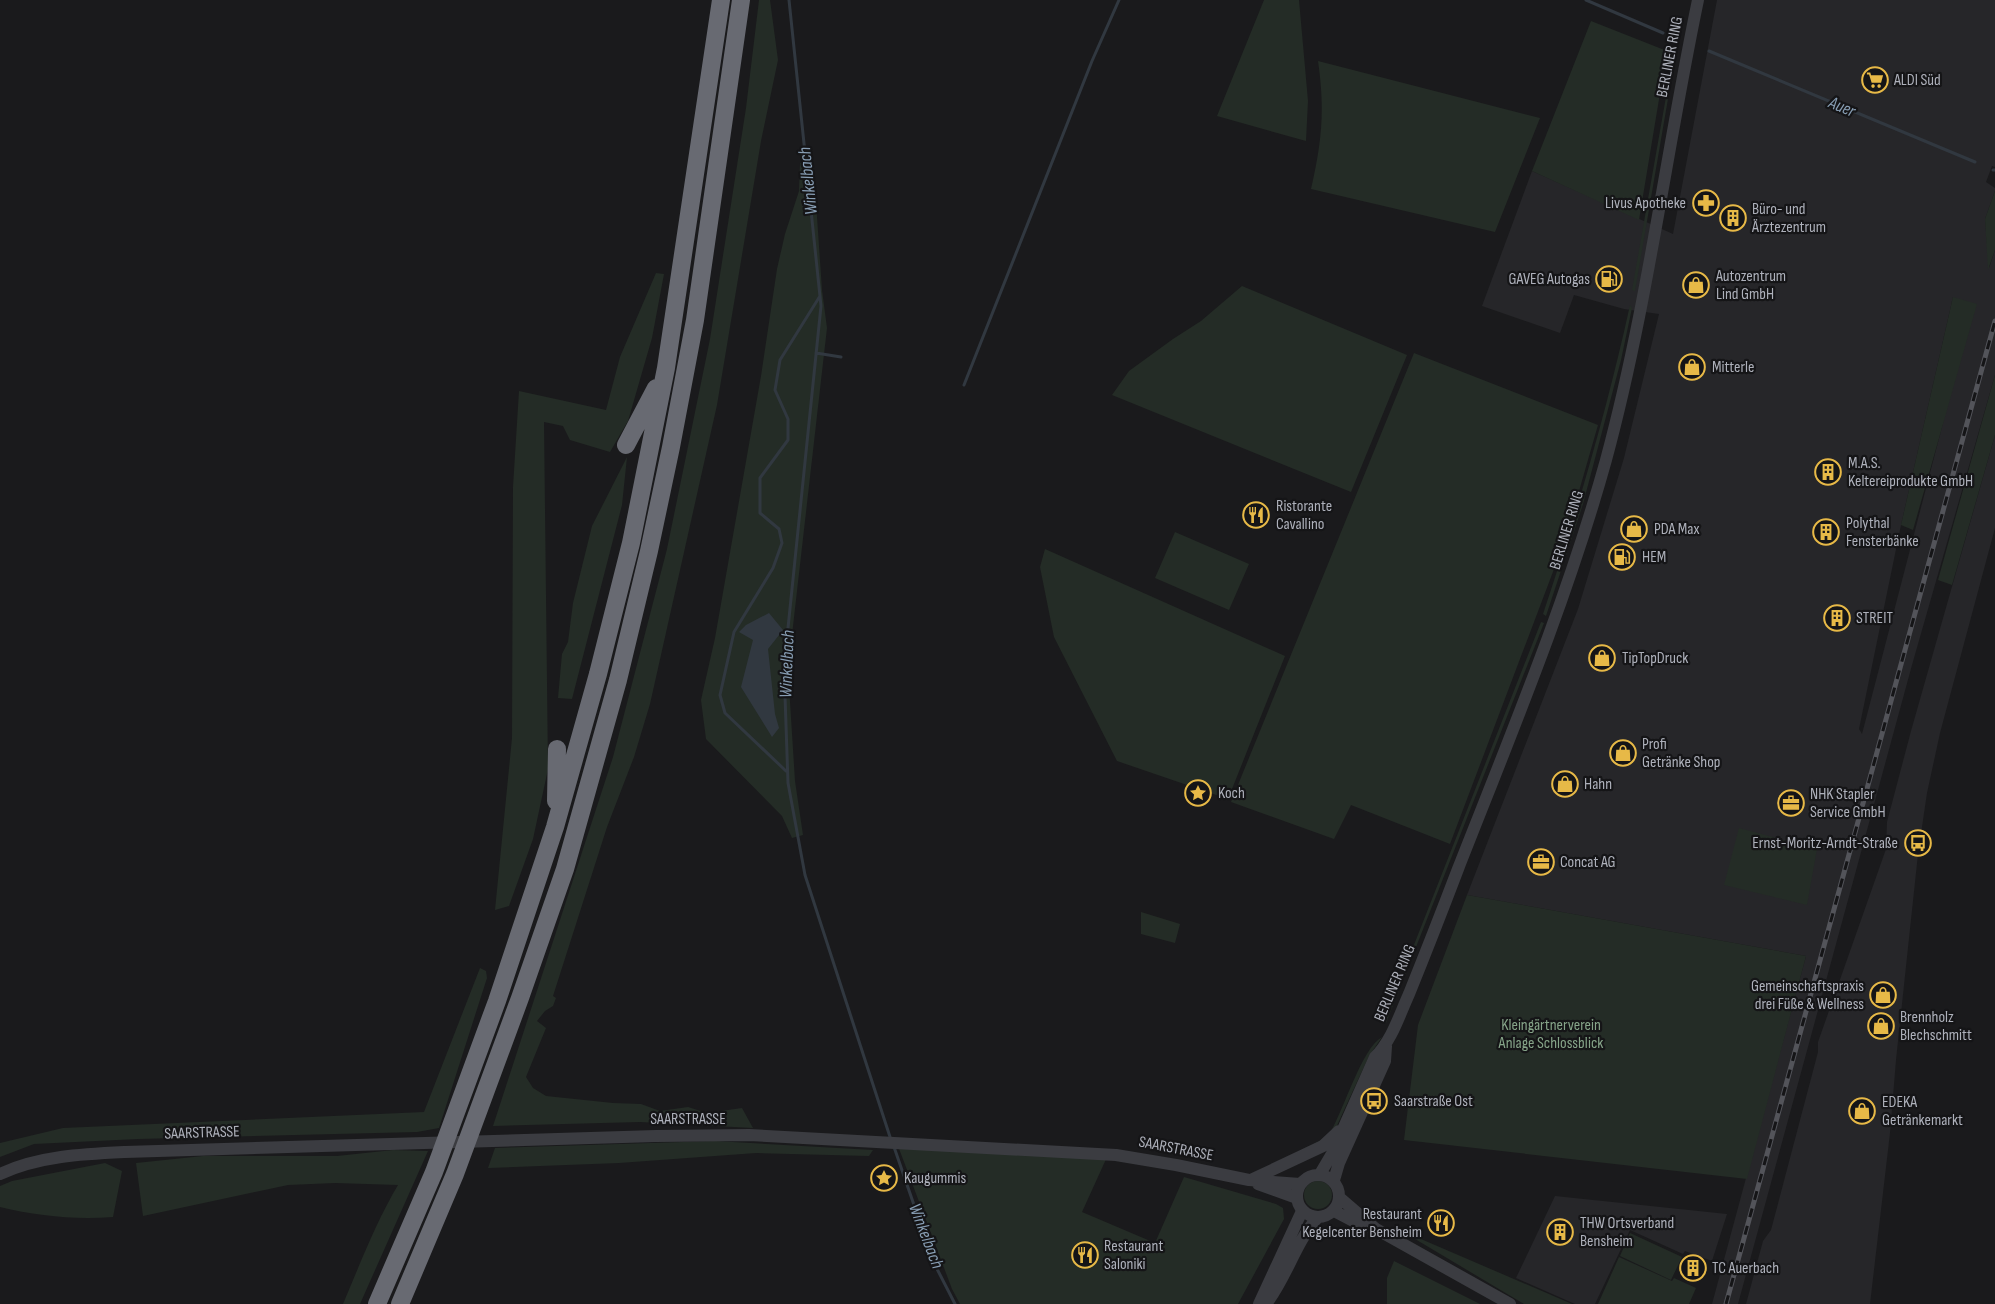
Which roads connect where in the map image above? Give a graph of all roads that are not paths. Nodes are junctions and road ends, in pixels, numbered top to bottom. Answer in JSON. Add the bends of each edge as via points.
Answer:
{"nodes":[{"id":1,"x":721,"y":0,"type":"edge"},
{"id":2,"x":741,"y":0,"type":"edge"},
{"id":3,"x":1698,"y":0,"type":"edge"},
{"id":4,"x":666,"y":368,"type":"junction"},
{"id":5,"x":626,"y":445,"type":"dead end"},
{"id":6,"x":557,"y":749,"type":"dead end"},
{"id":7,"x":555,"y":827,"type":"junction"},
{"id":8,"x":1386,"y":1046,"type":"junction"},
{"id":9,"x":1344,"y":1125,"type":"junction"},
{"id":10,"x":0,"y":1174,"type":"edge"},
{"id":11,"x":1320,"y":1174,"type":"junction"},
{"id":12,"x":1249,"y":1180,"type":"junction"},
{"id":13,"x":1334,"y":1180,"type":"junction"},
{"id":14,"x":1300,"y":1184,"type":"junction"},
{"id":15,"x":1297,"y":1198,"type":"junction"},
{"id":16,"x":1340,"y":1198,"type":"junction"},
{"id":17,"x":1302,"y":1211,"type":"junction"},
{"id":18,"x":1334,"y":1211,"type":"junction"},
{"id":19,"x":1318,"y":1217,"type":"junction"},
{"id":20,"x":1376,"y":1229,"type":"junction"},
{"id":21,"x":409,"y":1295,"type":"edge"},
{"id":22,"x":376,"y":1304,"type":"edge"},
{"id":23,"x":400,"y":1304,"type":"edge"},
{"id":24,"x":1259,"y":1304,"type":"edge"},
{"id":25,"x":1266,"y":1304,"type":"edge"},
{"id":26,"x":1510,"y":1304,"type":"edge"}],
"edges":[{"from":1,"to":4,"type":"highway"},
{"from":2,"to":21,"type":"highway","via":[[711,217],[676,424],[618,680],[565,869]]},
{"from":3,"to":8,"type":"street","name":"BERLINER RING","via":[[1642,307],[1585,532],[1536,671]]},
{"from":4,"to":5,"type":"highway"},
{"from":4,"to":7,"type":"highway","via":[[631,543]]},
{"from":6,"to":7,"type":"highway"},
{"from":7,"to":22,"type":"highway","via":[[445,1142]]},
{"from":8,"to":9,"type":"street","name":"BERLINER RING","via":[[1375,1057]]},
{"from":8,"to":13,"type":"street","name":"BERLINER RING","via":[[1385,1061]]},
{"from":9,"to":11,"type":"street","name":"BERLINER RING"},
{"from":9,"to":12,"type":"street","via":[[1323,1146]]},
{"from":10,"to":12,"type":"street","name":"SAARSTRASSE","via":[[70,1156],[125,1152],[749,1136],[1116,1155]]},
{"from":11,"to":13,"type":"street"},
{"from":11,"to":14,"type":"street"},
{"from":12,"to":14,"type":"street","name":"SAARSTRASSE"},
{"from":12,"to":15,"type":"street","name":"SAARSTRASSE"},
{"from":13,"to":16,"type":"street"},
{"from":14,"to":15,"type":"street"},
{"from":15,"to":17,"type":"street"},
{"from":16,"to":18,"type":"street"},
{"from":16,"to":20,"type":"street"},
{"from":17,"to":19,"type":"street"},
{"from":17,"to":24,"type":"street"},
{"from":18,"to":19,"type":"street"},
{"from":18,"to":20,"type":"street"},
{"from":19,"to":25,"type":"street"},
{"from":20,"to":26,"type":"street"},
{"from":21,"to":23,"type":"highway"}]}
